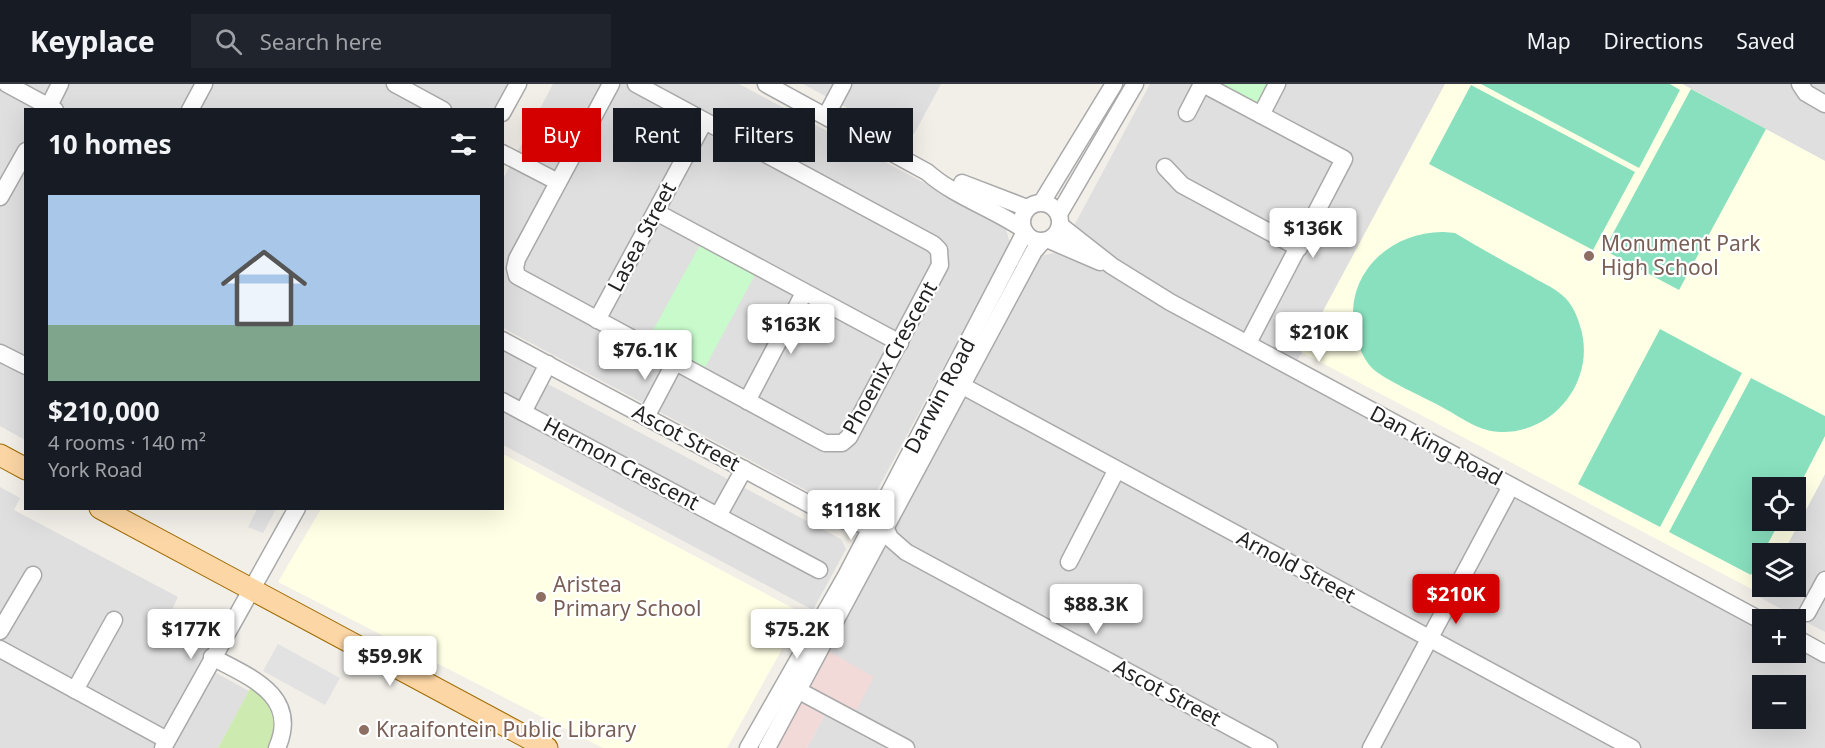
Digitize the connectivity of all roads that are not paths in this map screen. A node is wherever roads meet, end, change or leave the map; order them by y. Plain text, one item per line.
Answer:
1 (7, 84) edge
2 (60, 84) edge
3 (204, 84) edge
4 (395, 84) edge
5 (518, 84) edge
6 (611, 84) edge
7 (636, 84) edge
8 (766, 84) edge
9 (843, 84) edge
10 (1114, 84) edge
11 (1135, 84) edge
12 (1203, 84) edge
13 (1277, 84) edge
14 (1800, 84) edge
15 (1825, 104) edge
16 (50, 108) edge
17 (191, 108) edge
18 (439, 108) edge
19 (504, 109) edge
20 (1187, 113) dead end
21 (1261, 115) junction
22 (826, 116) junction
23 (704, 122) junction
24 (504, 154) edge
25 (24, 155) edge
26 (1165, 167) dead end
27 (927, 172) junction
28 (558, 182) junction
29 (0, 197) edge
30 (1035, 205) junction
31 (656, 212) junction
32 (1060, 220) junction
33 (1024, 230) junction
34 (1046, 241) junction
35 (1299, 248) junction
36 (1112, 266) junction
37 (804, 293) junction
38 (597, 320) junction
39 (504, 341) edge
40 (900, 343) junction
41 (1248, 343) junction
42 (0, 353) edge
43 (675, 362) junction
44 (548, 364) junction
45 (24, 365) edge
46 (961, 385) junction
47 (747, 401) junction
48 (504, 402) edge
49 (524, 412) junction
50 (646, 417) junction
51 (0, 455) edge
52 (24, 468) edge
53 (744, 469) junction
54 (1116, 471) junction
55 (1511, 486) junction
56 (104, 510) edge
57 (296, 510) edge
58 (718, 516) junction
59 (837, 519) junction
60 (878, 527) junction
61 (868, 547) junction
62 (906, 552) junction
63 (1069, 562) dead end
64 (819, 570) dead end
65 (33, 574) dead end
66 (1825, 580) edge
67 (251, 589) junction
68 (1808, 613) dead end
69 (1752, 616) edge
70 (114, 620) dead end
71 (0, 632) edge
72 (1430, 639) junction
73 (1806, 644) edge
74 (0, 649) edge
75 (1825, 654) edge
76 (213, 657) junction
77 (785, 683) junction
78 (75, 690) junction
79 (800, 691) junction
80 (165, 744) edge
81 (277, 748) edge
82 (547, 748) edge
83 (748, 748) edge
84 (767, 748) edge
85 (906, 748) edge
86 (1269, 748) edge
87 (1371, 748) edge
88 (1632, 748) edge

1 - 16 street
2 - 16 street
3 - 17 street
4 - 18 street
5 - 19 street
6 - 28 street, Phoenix Crescent
7 - 23 street, Phoenix Crescent
8 - 22 street
9 - 22 street
10 - 30 street
11 - 32 street
12 - 20 street
12 - 21 street
13 - 21 street
14 - 15 street
21 - 35 street
22 - 27 street
23 - 31 street, Lasea Street
23 - 40 street, Phoenix Crescent
24 - 28 street
25 - 29 street
26 - 35 street
27 - 30 street
27 - 33 street
28 - 38 street, Phoenix Crescent
30 - 32 street
30 - 33 street
31 - 37 street
31 - 38 street, Lasea Street
32 - 34 street
32 - 36 street, Dan King Road
33 - 34 street
33 - 60 street, Darwin Road
34 - 36 street, Dan King Road
34 - 46 street, Darwin Road
35 - 41 street
36 - 41 street, Dan King Road
37 - 40 street
37 - 47 street
38 - 43 street, Phoenix Crescent
39 - 44 street, Ascot Street
40 - 47 street, Phoenix Crescent
41 - 55 street, Dan King Road
42 - 45 street
43 - 47 street, Phoenix Crescent
43 - 50 street
44 - 49 street, Hermon Crescent
44 - 50 street, Ascot Street
46 - 54 street, Arnold Street
46 - 60 street, Darwin Road
48 - 49 street
49 - 58 street, Hermon Crescent
50 - 53 street, Ascot Street
51 - 52 main road
53 - 58 street, Hermon Crescent
53 - 59 street, Ascot Street
54 - 63 street
54 - 72 street, Arnold Street
55 - 69 street, Dan King Road
55 - 72 street
56 - 67 main road
57 - 67 street
58 - 64 street
59 - 60 street, Ascot Street
59 - 61 street, Ascot Street
60 - 61 street, Darwin Road
60 - 62 street, Ascot Street
61 - 62 street, Ascot Street
61 - 77 street, Darwin Road
61 - 79 street, Darwin Road
62 - 86 street, Ascot Street
65 - 71 street
66 - 68 street
67 - 76 street
67 - 82 main road
70 - 78 street
72 - 87 street
72 - 88 street, Arnold Street
73 - 75 street
74 - 78 street
76 - 80 street
76 - 81 street
77 - 79 street
77 - 83 street, Darwin Road
78 - 80 street
79 - 84 street, Darwin Road
79 - 85 street

